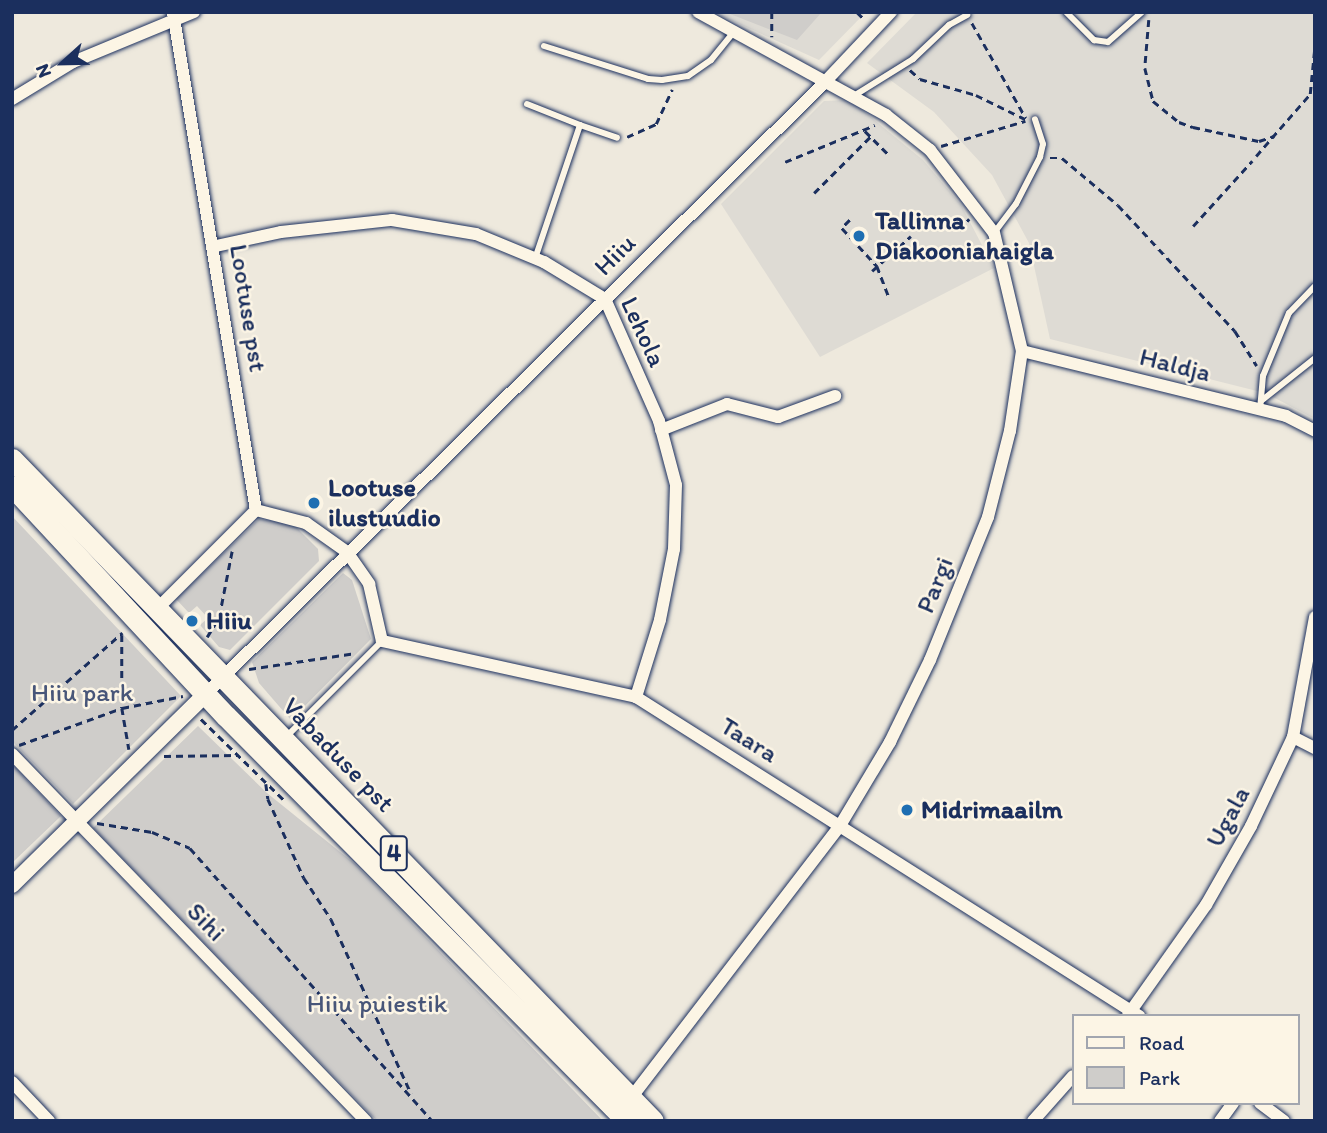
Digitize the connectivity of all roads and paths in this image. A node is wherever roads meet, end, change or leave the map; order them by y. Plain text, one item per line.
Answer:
1 (194, 12) edge
2 (698, 12) edge
3 (772, 12) edge
4 (891, 12) edge
5 (1066, 12) edge
6 (1142, 12) edge
7 (1149, 12) edge
8 (967, 15) joint
9 (175, 16) edge
10 (736, 30) junction
11 (1315, 44) edge
12 (544, 46) dead end
13 (772, 51) junction
14 (906, 63) junction
15 (677, 78) junction
16 (824, 83) junction
17 (851, 97) junction
18 (12, 99) edge
19 (527, 104) dead end
20 (1031, 120) junction
21 (882, 123) dead end
22 (580, 125) junction
23 (864, 130) junction
24 (871, 136) junction
25 (1274, 136) junction
26 (617, 138) joint
27 (930, 150) junction
28 (890, 156) dead end
29 (1256, 156) dead end
30 (1040, 157) junction
31 (1252, 161) dead end
32 (785, 162) dead end
33 (814, 193) dead end
34 (966, 211) dead end
35 (850, 220) dead end
36 (1193, 226) dead end
37 (960, 230) dead end
38 (994, 233) junction
39 (911, 236) dead end
40 (216, 246) junction
41 (535, 259) junction
42 (877, 266) junction
43 (872, 271) dead end
44 (1315, 286) edge
45 (889, 298) dead end
46 (605, 299) junction
47 (1022, 351) junction
48 (1315, 358) edge
49 (1263, 376) junction
50 (835, 396) dead end
51 (1261, 405) junction
52 (661, 430) junction
53 (1315, 431) edge
54 (12, 459) edge
55 (12, 486) edge
56 (256, 510) junction
57 (235, 531) junction
58 (347, 552) junction
59 (157, 609) junction
60 (1315, 617) edge
61 (128, 628) dead end
62 (122, 633) junction
63 (207, 637) dead end
64 (379, 646) junction
65 (232, 673) junction
66 (205, 695) junction
67 (183, 696) dead end
68 (636, 697) junction
69 (122, 708) junction
70 (12, 730) edge
71 (1293, 737) junction
72 (284, 739) junction
73 (12, 748) edge
74 (1315, 748) edge
75 (131, 751) dead end
76 (12, 754) edge
77 (237, 755) dead end
78 (160, 756) dead end
79 (266, 783) dead end
80 (85, 822) junction
81 (841, 824) junction
82 (12, 885) edge
83 (1133, 1014) edge
84 (1072, 1077) edge
85 (12, 1082) edge
86 (413, 1097) junction
87 (1232, 1105) edge
88 (1263, 1105) edge
89 (626, 1114) edge
90 (49, 1121) edge
91 (366, 1121) edge
92 (432, 1121) edge
93 (653, 1121) edge
94 (1033, 1121) edge
95 (1220, 1121) edge
96 (1284, 1121) edge

1 - 9 street
2 - 10 street, Pargi
3 - 13 path
4 - 16 street, Hiiu
5 - 6 lane
7 - 25 path
8 - 14 lane
8 - 20 path
9 - 18 street
9 - 40 street, Lootuse pst
10 - 13 street, Pargi
10 - 15 lane
11 - 25 path
12 - 15 lane
13 - 16 street, Pargi
14 - 17 lane
14 - 20 path
15 - 26 path
16 - 17 street, Pargi
16 - 46 street, Hiiu
17 - 27 street, Pargi
19 - 22 lane
20 - 27 path
20 - 30 lane
21 - 23 path
22 - 26 lane
22 - 41 lane
23 - 24 path
23 - 32 path
24 - 28 path
24 - 33 path
25 - 29 path
27 - 38 street, Pargi
30 - 38 lane
30 - 49 path
31 - 36 path
34 - 37 path
35 - 42 path
38 - 47 street, Pargi
39 - 42 path
40 - 41 street, Lehola
40 - 56 street, Lootuse pst
41 - 46 street, Lehola
42 - 43 path
42 - 45 path
44 - 49 lane
46 - 52 street, Lehola
46 - 58 street, Hiiu
47 - 51 street, Haldja
47 - 81 street, Pargi
48 - 51 lane
49 - 51 lane
50 - 52 street
51 - 53 street, Haldja
52 - 68 street, Lehola
54 - 59 highway, Vabaduse pst / 4
55 - 66 highway, Vabaduse pst / 4
56 - 57 street
56 - 58 street
57 - 59 street
57 - 63 path
58 - 64 street
58 - 65 street, Hiiu
59 - 65 highway, Vabaduse pst / 4
60 - 71 street, Ugala
61 - 62 path
62 - 69 path
62 - 70 path
64 - 65 path
64 - 68 street, Taara
64 - 72 lane
65 - 66 street, Hiiu
65 - 72 highway, Vabaduse pst / 4
66 - 80 street, Hiiu
66 - 89 highway, Vabaduse pst / 4
67 - 69 path
68 - 81 street, Taara
69 - 73 path
69 - 75 path
71 - 74 street
71 - 83 street, Ugala
72 - 89 highway, Vabaduse pst / 4
76 - 80 street, Sihi
77 - 78 path
79 - 86 path
80 - 82 street, Hiiu
80 - 86 path
80 - 91 street, Sihi
81 - 83 street, Taara
81 - 89 street, Pargi
84 - 94 street
85 - 90 street
86 - 92 path
87 - 95 street
88 - 96 street
89 - 93 highway, Vabaduse pst / 4

